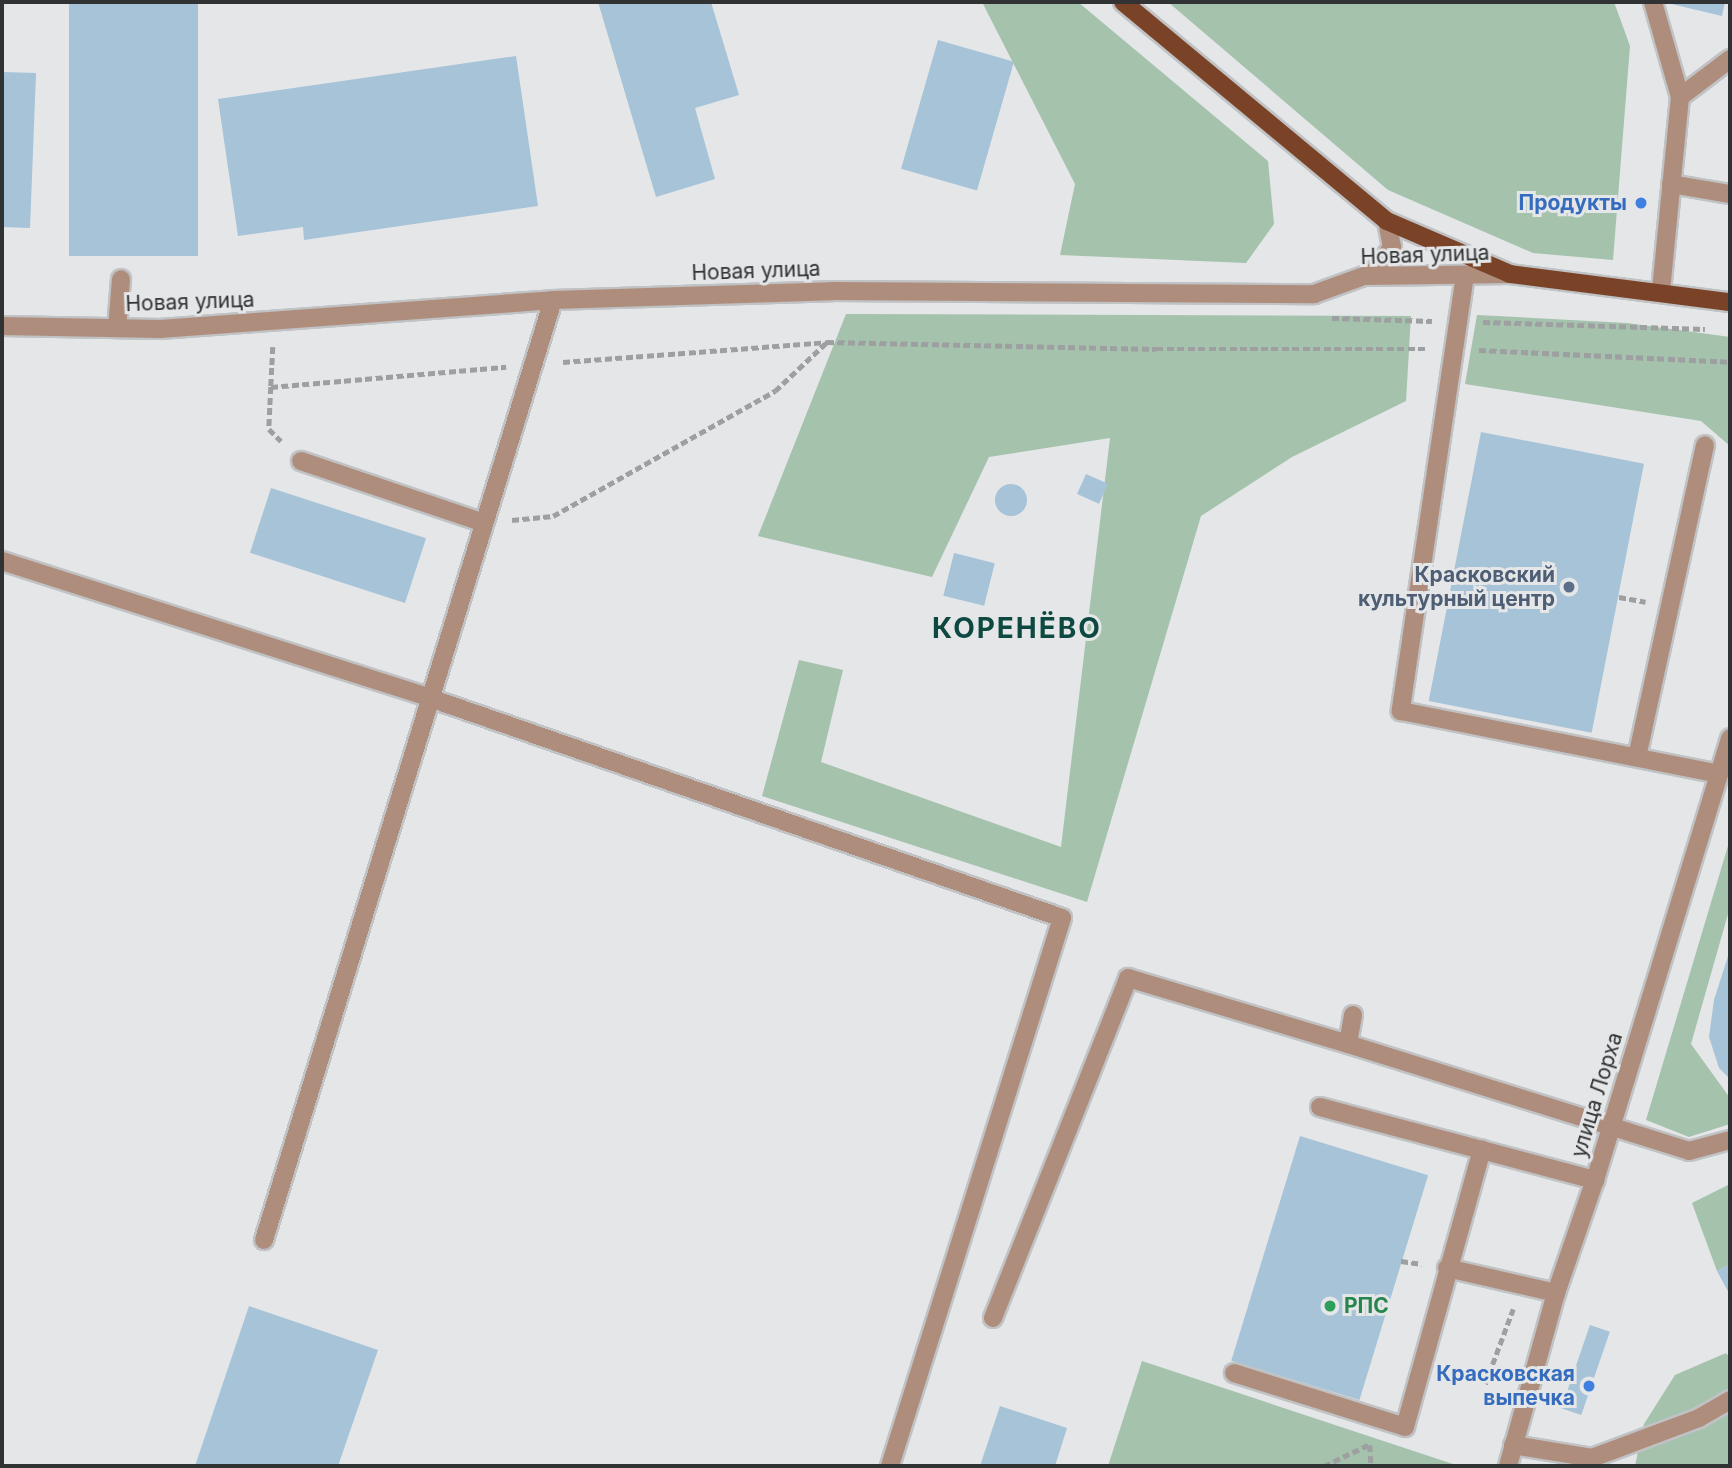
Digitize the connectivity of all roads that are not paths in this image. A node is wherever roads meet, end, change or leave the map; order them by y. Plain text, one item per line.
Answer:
1 (1123, 2) edge
2 (1653, 2) edge
3 (1730, 59) edge
4 (1680, 97) junction
5 (1671, 184) junction
6 (1730, 194) edge
7 (1387, 221) junction
8 (1510, 274) junction
9 (1465, 275) junction
10 (1364, 276) junction
11 (121, 279) dead end
12 (1661, 292) junction
13 (553, 300) junction
14 (1730, 302) edge
15 (2, 326) edge
16 (117, 328) junction
17 (1705, 445) dead end
18 (301, 461) road end
19 (484, 523) junction
20 (2, 561) edge
21 (430, 698) junction
22 (1730, 738) edge
23 (1637, 757) junction
24 (1719, 774) junction
25 (1353, 1015) dead end
26 (1349, 1044) junction
27 (1320, 1107) dead end
28 (1612, 1124) junction
29 (1730, 1140) edge
30 (1482, 1150) junction
31 (1595, 1180) junction
32 (264, 1240) dead end
33 (1447, 1268) junction
34 (1556, 1293) junction
35 (992, 1318) dead end
36 (1234, 1373) dead end
37 (1730, 1399) edge
38 (1513, 1445) junction
39 (890, 1466) edge
40 (1508, 1466) edge

1 - 7 main road, Новая улица
2 - 4 street
3 - 4 street
4 - 5 street
5 - 6 street
5 - 12 street
7 - 8 main road, Новая улица
7 - 10 street
8 - 9 street, Новая улица
8 - 12 main road, Новая улица
9 - 10 street, Новая улица
9 - 23 street
10 - 13 street, Новая улица
11 - 16 street
12 - 14 main road, Новая улица
13 - 16 street, Новая улица
13 - 19 street
15 - 16 street, Новая улица
17 - 23 street
18 - 19 street
19 - 21 street
20 - 21 street
21 - 32 street
21 - 39 street
22 - 24 street, улица Лорха
23 - 24 street
24 - 28 street, улица Лорха
25 - 26 street
26 - 28 street
26 - 35 street
27 - 30 street
28 - 29 street
28 - 31 street, улица Лорха
30 - 31 street
30 - 33 street
31 - 34 street, улица Лорха
33 - 34 street
33 - 36 street
34 - 38 street, улица Лорха
37 - 38 street
38 - 40 street, улица Лорха

